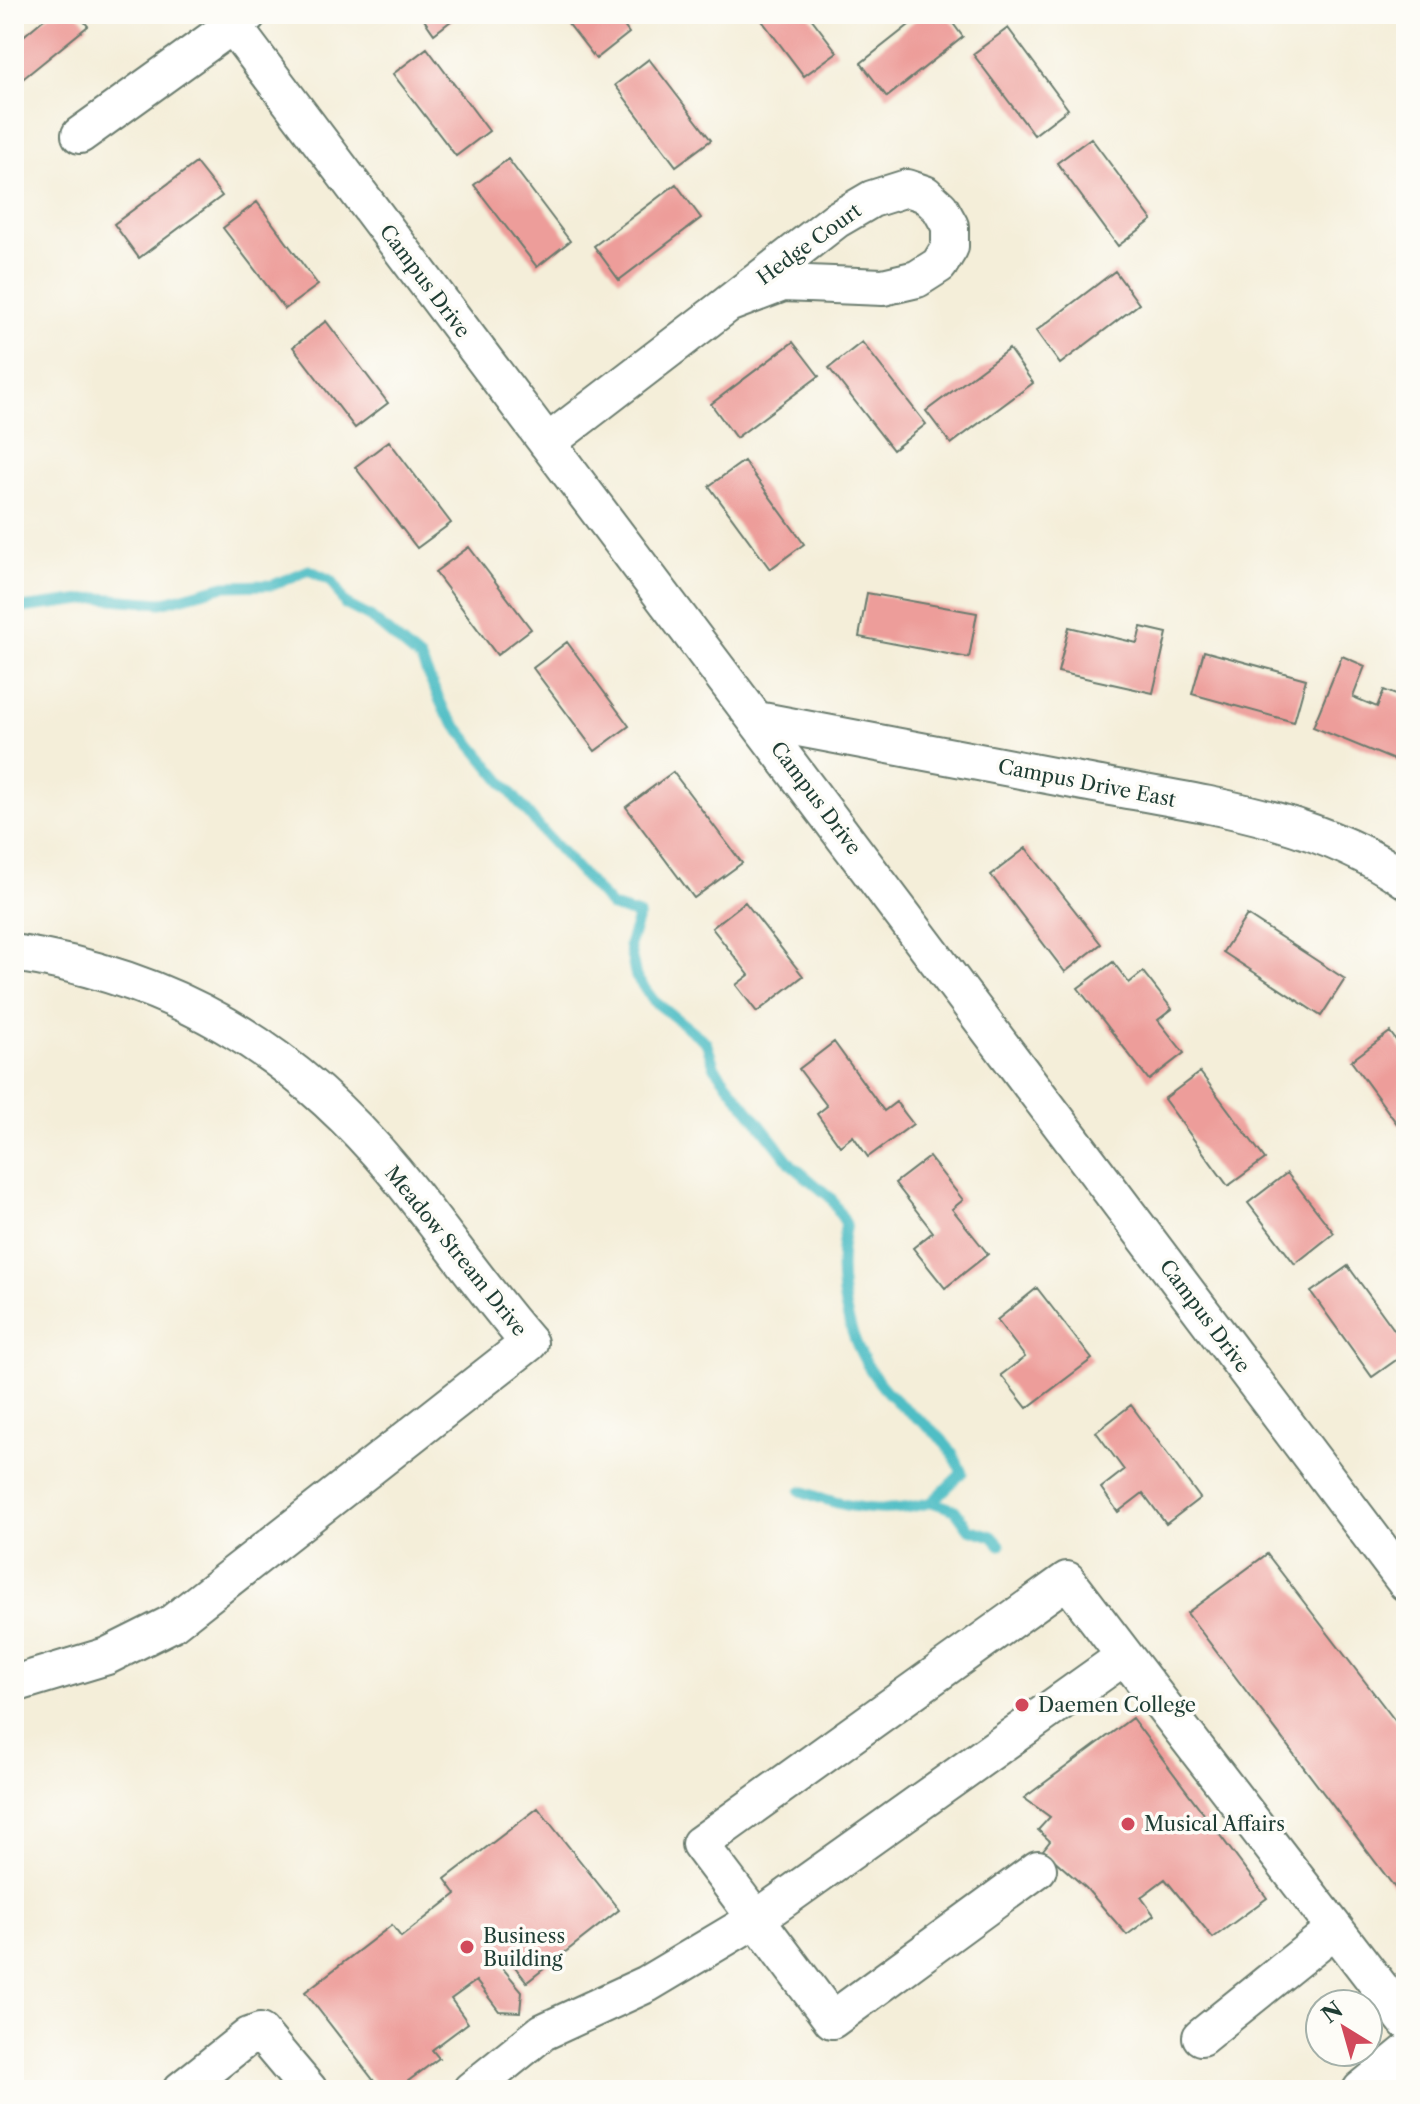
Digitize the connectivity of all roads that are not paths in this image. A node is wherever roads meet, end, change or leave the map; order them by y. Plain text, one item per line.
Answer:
1 (235, 18) edge
2 (80, 135) dead end
3 (728, 304) junction
4 (547, 443) junction
5 (757, 720) junction
6 (1406, 880) edge
7 (14, 953) edge
8 (1406, 1583) edge
9 (1125, 1656) junction
10 (14, 1684) edge
11 (1038, 1869) dead end
12 (756, 1919) junction
13 (1335, 1929) junction
14 (1400, 2003) edge
15 (1201, 2037) dead end
16 (1406, 2053) edge
17 (181, 2090) edge
18 (309, 2090) edge
19 (471, 2090) edge
20 (1361, 2090) edge

1 - 2 street
1 - 4 street, Campus Drive
3 - 3 street, Hedge Court
3 - 4 street, Hedge Court
4 - 5 street, Campus Drive
5 - 6 street, Campus Drive East
5 - 8 street, Campus Drive
7 - 10 street, Meadow Stream Drive
9 - 12 street
9 - 12 street
9 - 13 street
11 - 12 street
12 - 19 street
13 - 14 street
13 - 15 street
16 - 20 street
17 - 18 street

